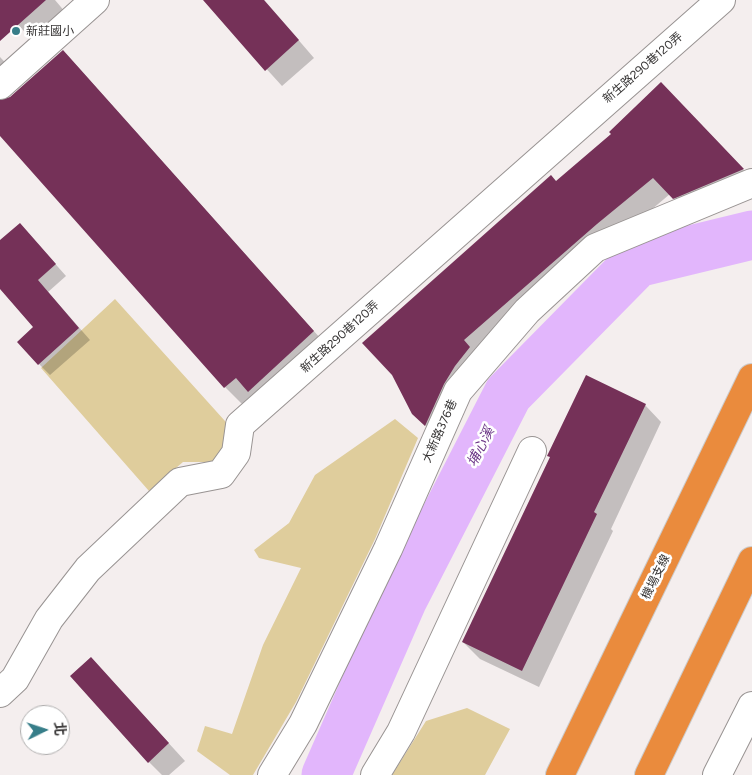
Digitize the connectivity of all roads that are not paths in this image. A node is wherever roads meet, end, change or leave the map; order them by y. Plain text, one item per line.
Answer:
1 (95, 0) edge
2 (721, 0) edge
3 (0, 85) edge
4 (752, 183) edge
5 (752, 378) edge
6 (532, 451) dead end
7 (752, 561) edge
8 (0, 694) edge
9 (752, 706) edge
10 (272, 775) edge
11 (376, 775) edge
12 (560, 775) edge
13 (649, 775) edge
14 (717, 775) edge

1 - 3 lane
2 - 8 lane, 新生路290巷120弄
4 - 10 lane, 大新路376巷
5 - 12 highway, 機場支線
6 - 11 lane
7 - 13 highway
9 - 14 lane

